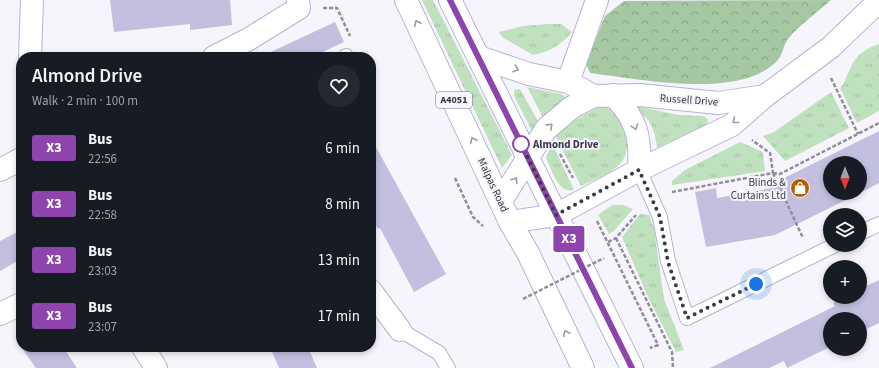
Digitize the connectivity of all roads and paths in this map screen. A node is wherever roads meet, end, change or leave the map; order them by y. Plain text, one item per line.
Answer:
1 (32, 0) edge
2 (406, 0) edge
3 (450, 0) edge
4 (597, 0) edge
5 (298, 4) edge
6 (878, 4) edge
7 (30, 52) edge
8 (224, 52) edge
9 (347, 52) edge
10 (820, 55) junction
11 (479, 57) junction
12 (568, 82) junction
13 (604, 96) junction
14 (765, 96) junction
15 (879, 123) edge
16 (732, 125) junction
17 (546, 129) junction
18 (858, 134) junction
19 (529, 158) junction
20 (16, 162) edge
21 (0, 170) edge
22 (639, 170) junction
23 (772, 173) junction
24 (454, 178) dead end
25 (651, 196) junction
26 (585, 199) junction
27 (501, 201) junction
28 (556, 215) junction
29 (510, 222) junction
30 (879, 224) edge
31 (488, 230) dead end
32 (867, 230) edge
33 (616, 238) junction
34 (608, 242) junction
35 (823, 251) edge
36 (811, 257) junction
37 (607, 265) dead end
38 (376, 298) edge
39 (522, 299) dead end
40 (16, 306) edge
41 (0, 314) edge
42 (400, 330) joint
43 (645, 342) dead end
44 (146, 352) edge
45 (156, 368) edge
46 (448, 368) edge
47 (583, 368) edge
48 (632, 368) edge
49 (673, 368) edge

1 - 7 street
27 -> 2 street, Malpas Road / A4051
3 - 11 street
4 - 12 street
5 - 8 street
5 - 9 path
6 - 10 street, Russell Drive
10 - 14 street, Russell Drive
10 - 18 path
11 -> 12 street, Russell Drive
11 - 19 street
12 - 13 street, Russell Drive
13 - 14 street, Russell Drive
17 -> 13 street, Russell Drive
13 -> 22 street, Russell Drive
14 -> 16 street, Russell Drive
15 - 18 path
16 - 22 street, Russell Drive
16 - 23 path
17 - 19 street, Russell Drive
17 - 26 path
18 - 23 path
27 -> 19 street, Russell Drive
19 - 28 street
20 - 21 street
22 - 25 lane
22 - 26 street, Russell Drive
23 - 25 path
23 - 36 path
24 - 31 path
25 - 33 path
25 - 36 lane
26 - 28 street, Russell Drive
26 - 34 path
27 - 29 street, Malpas Road / A4051
28 - 29 street, Russell Drive
28 - 48 street
47 -> 29 street, Malpas Road / A4051
30 - 32 lane
33 - 34 path
33 - 49 path
34 - 43 path
35 - 36 lane
37 - 39 path, bridge
38 - 42 street
40 - 41 street
42 - 46 lane
44 - 45 street

